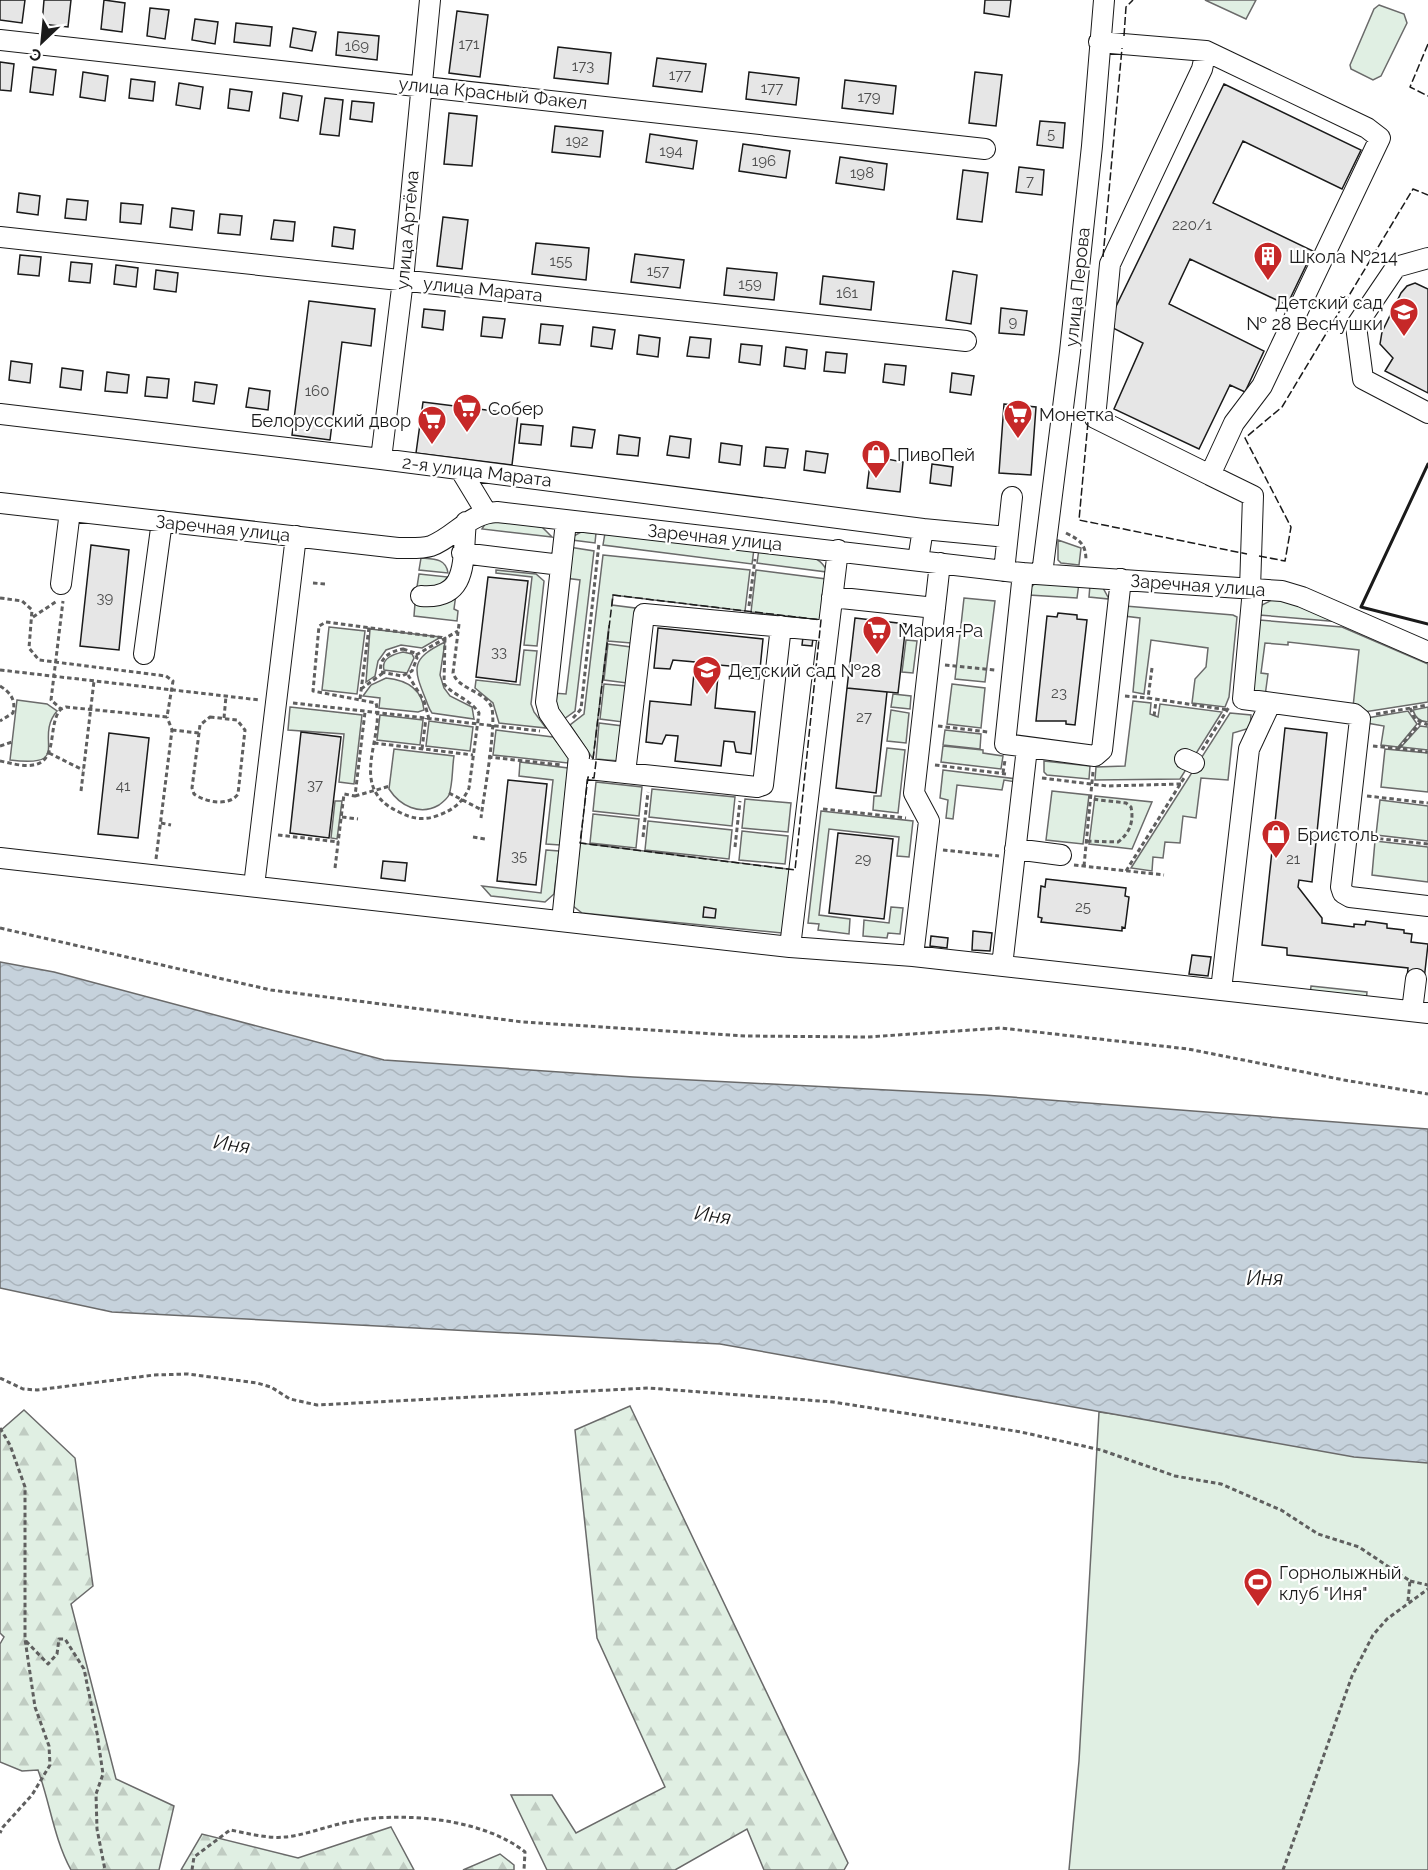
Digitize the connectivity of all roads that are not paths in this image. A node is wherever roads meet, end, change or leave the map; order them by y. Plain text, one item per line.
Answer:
1 (430, 0) edge
2 (1104, 0) edge
3 (0, 40) edge
4 (1099, 42) junction
5 (1206, 51) junction
6 (420, 85) junction
7 (985, 149) dead end
8 (0, 237) edge
9 (1428, 258) edge
10 (403, 280) junction
11 (966, 341) dead end
12 (1428, 413) edge
13 (0, 414) edge
14 (381, 459) junction
15 (460, 469) junction
16 (1210, 475) junction
17 (1012, 497) dead end
18 (0, 503) edge
19 (70, 511) junction
20 (486, 512) junction
21 (162, 521) junction
22 (466, 522) junction
23 (566, 522) junction
24 (923, 529) junction
25 (296, 536) junction
26 (1007, 537) junction
27 (838, 550) junction
28 (462, 553) junction
29 (918, 560) junction
30 (940, 563) junction
31 (561, 565) junction
32 (1023, 572) junction
33 (1121, 579) junction
34 (61, 584) dead end
35 (1252, 589) junction
36 (421, 596) dead end
37 (832, 597) junction
38 (935, 608) junction
39 (781, 626) junction
40 (828, 631) junction
41 (1428, 652) edge
42 (144, 654) dead end
43 (1270, 704) junction
44 (1027, 748) junction
45 (579, 768) junction
46 (625, 772) junction
47 (1015, 849) junction
48 (1061, 855) dead end
49 (0, 858) edge
50 (254, 886) junction
51 (1428, 906) edge
52 (562, 921) junction
53 (790, 947) junction
54 (914, 956) junction
55 (1002, 966) junction
56 (1416, 979) dead end
57 (1221, 990) junction
58 (1420, 1012) edge

1 - 6 street, улица Артёма
2 - 4 street, улица Перова
3 - 6 street, улица Красный Факел
4 - 5 street
4 - 32 street, улица Перова
5 - 16 street
5 - 16 street
6 - 7 street, улица Красный Факел
6 - 10 street, улица Артёма
8 - 10 street, улица Марата
9 - 12 street
10 - 11 street, улица Марата
10 - 14 street, улица Артёма
13 - 14 street, 2-я улица Марата
14 - 15 street, 2-я улица Марата
15 - 20 street
15 - 24 street, 2-я улица Марата
16 - 35 street
17 - 26 street
18 - 19 street, Заречная улица
19 - 21 street, Заречная улица
19 - 34 street
20 - 22 street, Заречная улица
20 - 23 street, Заречная улица
21 - 25 street, Заречная улица
21 - 42 street
22 - 25 street, Заречная улица
22 - 28 street
23 - 27 street, Заречная улица
23 - 31 street
24 - 26 street, 2-я улица Марата
24 - 29 street
25 - 50 street
26 - 32 street
27 - 29 street, Заречная улица
27 - 37 street
28 - 31 street
28 - 36 street
29 - 30 street, Заречная улица
30 - 32 street, Заречная улица
30 - 38 street
31 - 45 street
32 - 33 street, Заречная улица
32 - 44 street
33 - 35 street, Заречная улица
33 - 44 street
35 - 41 street, Заречная улица
35 - 43 street
37 - 38 street
37 - 40 street
38 - 54 street
39 - 40 street
39 - 46 street
39 - 46 street
40 - 53 street
43 - 51 street
43 - 57 street
44 - 47 street
45 - 46 street
45 - 52 street
47 - 48 street
47 - 55 street
49 - 50 street
50 - 52 street
52 - 53 street
53 - 54 street
54 - 55 street
55 - 57 street
56 - 58 street
57 - 58 street

